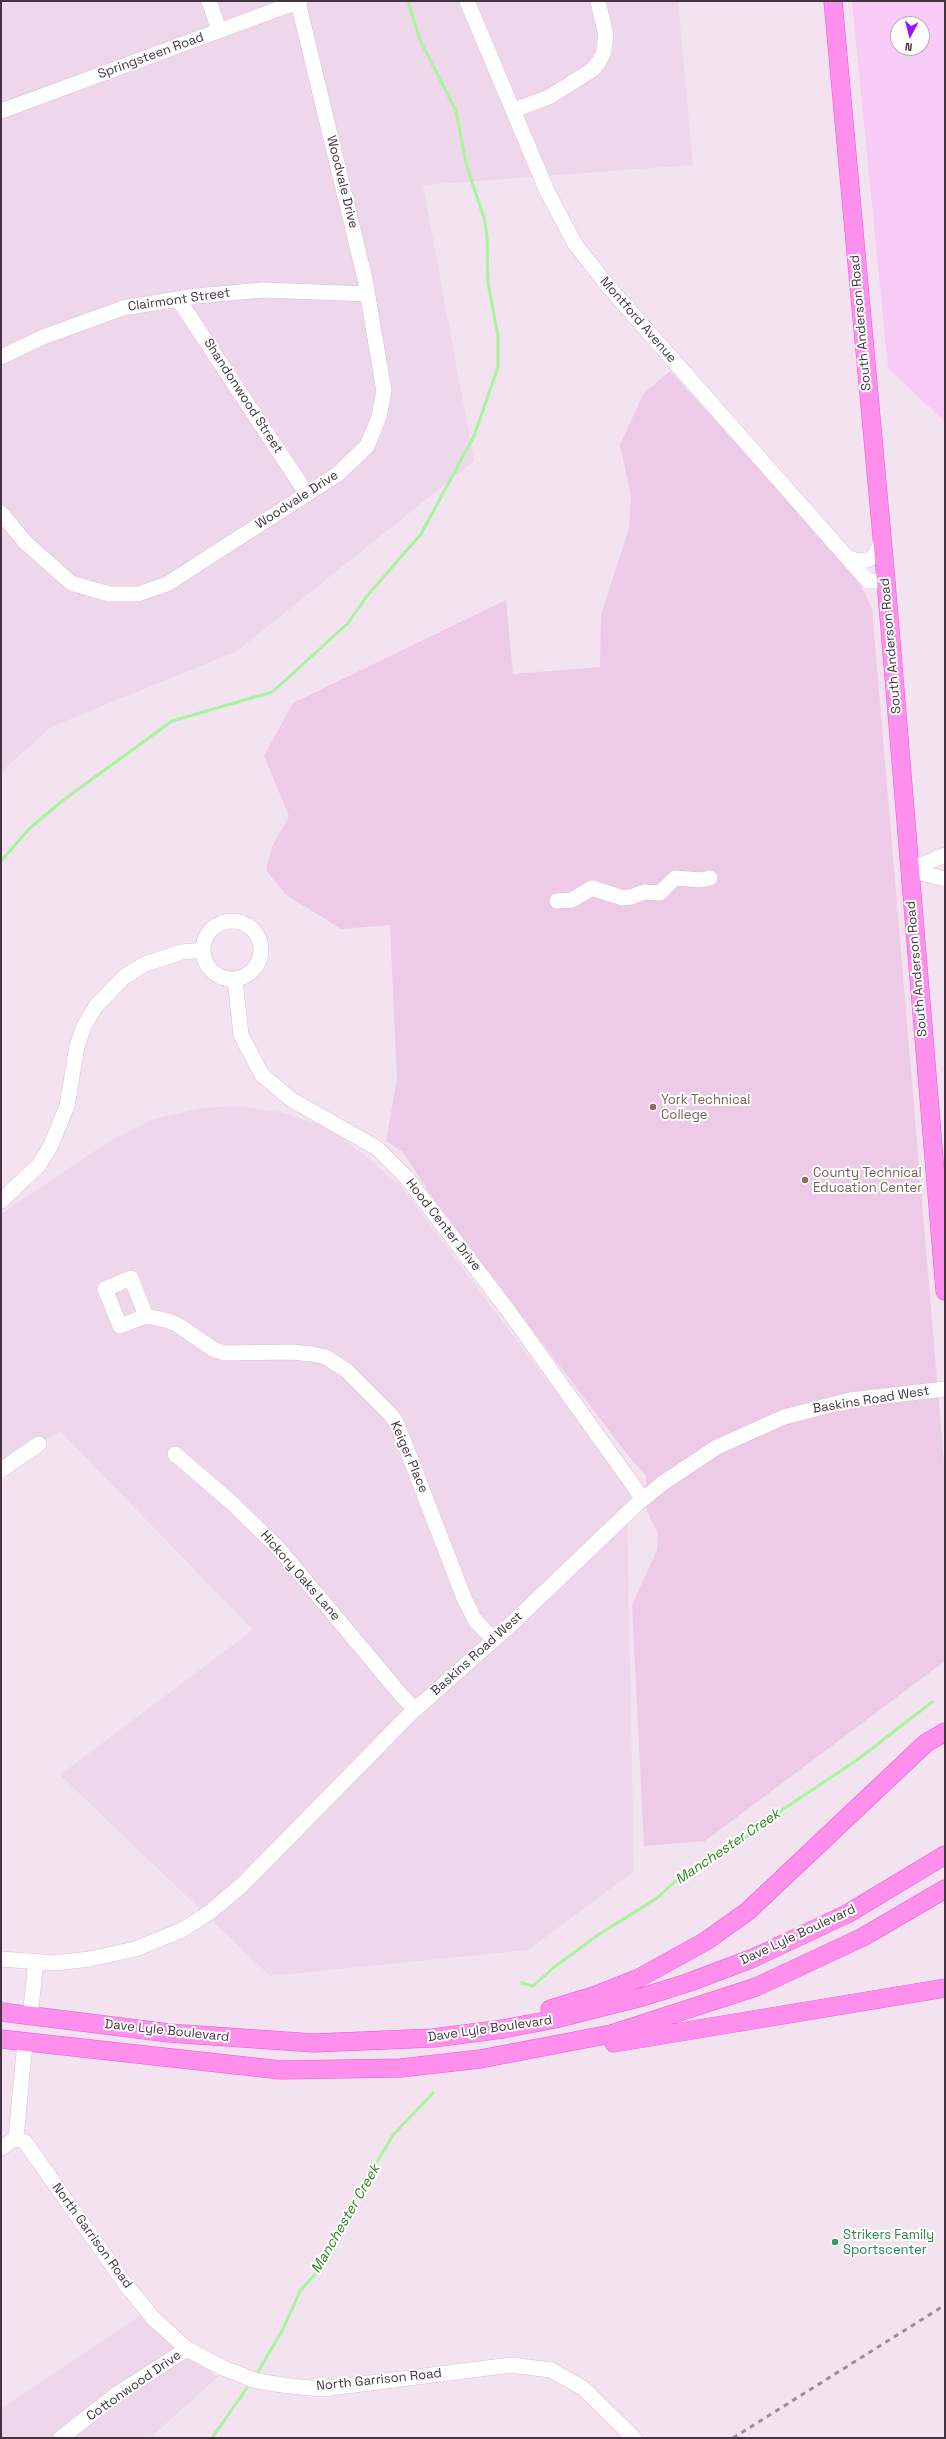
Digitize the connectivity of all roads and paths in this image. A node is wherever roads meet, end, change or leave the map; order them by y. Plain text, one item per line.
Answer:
1 (209, 1) edge
2 (299, 1) edge
3 (467, 1) edge
4 (598, 1) edge
5 (833, 1) edge
6 (219, 30) junction
7 (514, 110) junction
8 (1, 111) edge
9 (367, 294) junction
10 (178, 299) junction
11 (1, 358) edge
12 (307, 494) junction
13 (1, 513) edge
14 (881, 543) junction
15 (845, 556) junction
16 (886, 581) junction
17 (945, 854) edge
18 (909, 870) junction
19 (710, 878) dead end
20 (945, 879) edge
21 (557, 901) dead end
22 (202, 950) junction
23 (235, 980) junction
24 (1, 1201) edge
25 (945, 1291) edge
26 (146, 1316) dead end
27 (945, 1389) edge
28 (39, 1444) dead end
29 (175, 1454) dead end
30 (1, 1470) edge
31 (643, 1499) junction
32 (494, 1640) junction
33 (415, 1709) junction
34 (945, 1721) edge
35 (945, 1732) edge
36 (926, 1743) junction
37 (945, 1855) edge
38 (945, 1889) edge
39 (1, 1959) edge
40 (36, 1962) junction
41 (945, 1988) edge
42 (1, 2012) edge
43 (30, 2016) junction
44 (1, 2039) edge
45 (25, 2042) junction
46 (358, 2042) junction
47 (480, 2059) junction
48 (16, 2138) junction
49 (1, 2148) edge
50 (187, 2348) junction
51 (61, 2438) edge
52 (634, 2438) edge

1 - 6 street
2 - 6 street, Springsteen Road
2 - 9 street, Woodvale Drive
3 - 7 street, Montford Avenue
4 - 7 street
5 - 14 main road, South Anderson Road
6 - 8 street, Springsteen Road
7 - 15 street, Montford Avenue
9 - 10 street, Clairmont Street
9 - 12 street, Woodvale Drive
10 - 11 street, Clairmont Street
10 - 12 street, Shandonwood Street
12 - 13 street, Woodvale Drive
14 - 15 street
14 - 16 main road, South Anderson Road
15 - 16 street, Montford Avenue
16 - 18 main road, South Anderson Road
17 - 18 street
18 - 20 street
18 - 25 main road, South Anderson Road
19 - 21 street
22 - 23 street
22 - 23 street
22 - 24 street
23 - 31 street, Hood Center Drive
26 - 32 street, Keiger Place
27 - 31 street, Baskins Road West
28 - 30 street
29 - 33 street, Hickory Oaks Lane
31 - 32 street, Baskins Road West
32 - 33 street, Baskins Road West
33 - 40 street, Baskins Road West
34 - 36 main road
35 - 36 main road
36 - 46 main road
37 - 46 main road, Dave Lyle Boulevard
38 - 47 main road, Dave Lyle Boulevard
39 - 40 street, Baskins Road West
40 - 43 street
41 - 47 main road
42 - 43 main road, Dave Lyle Boulevard
43 - 46 main road, Dave Lyle Boulevard
44 - 45 main road, Dave Lyle Boulevard
45 - 47 main road, Dave Lyle Boulevard
45 - 48 street
48 - 49 street
48 - 50 street, North Garrison Road
50 - 51 street, Cottonwood Drive
50 - 52 street, North Garrison Road

